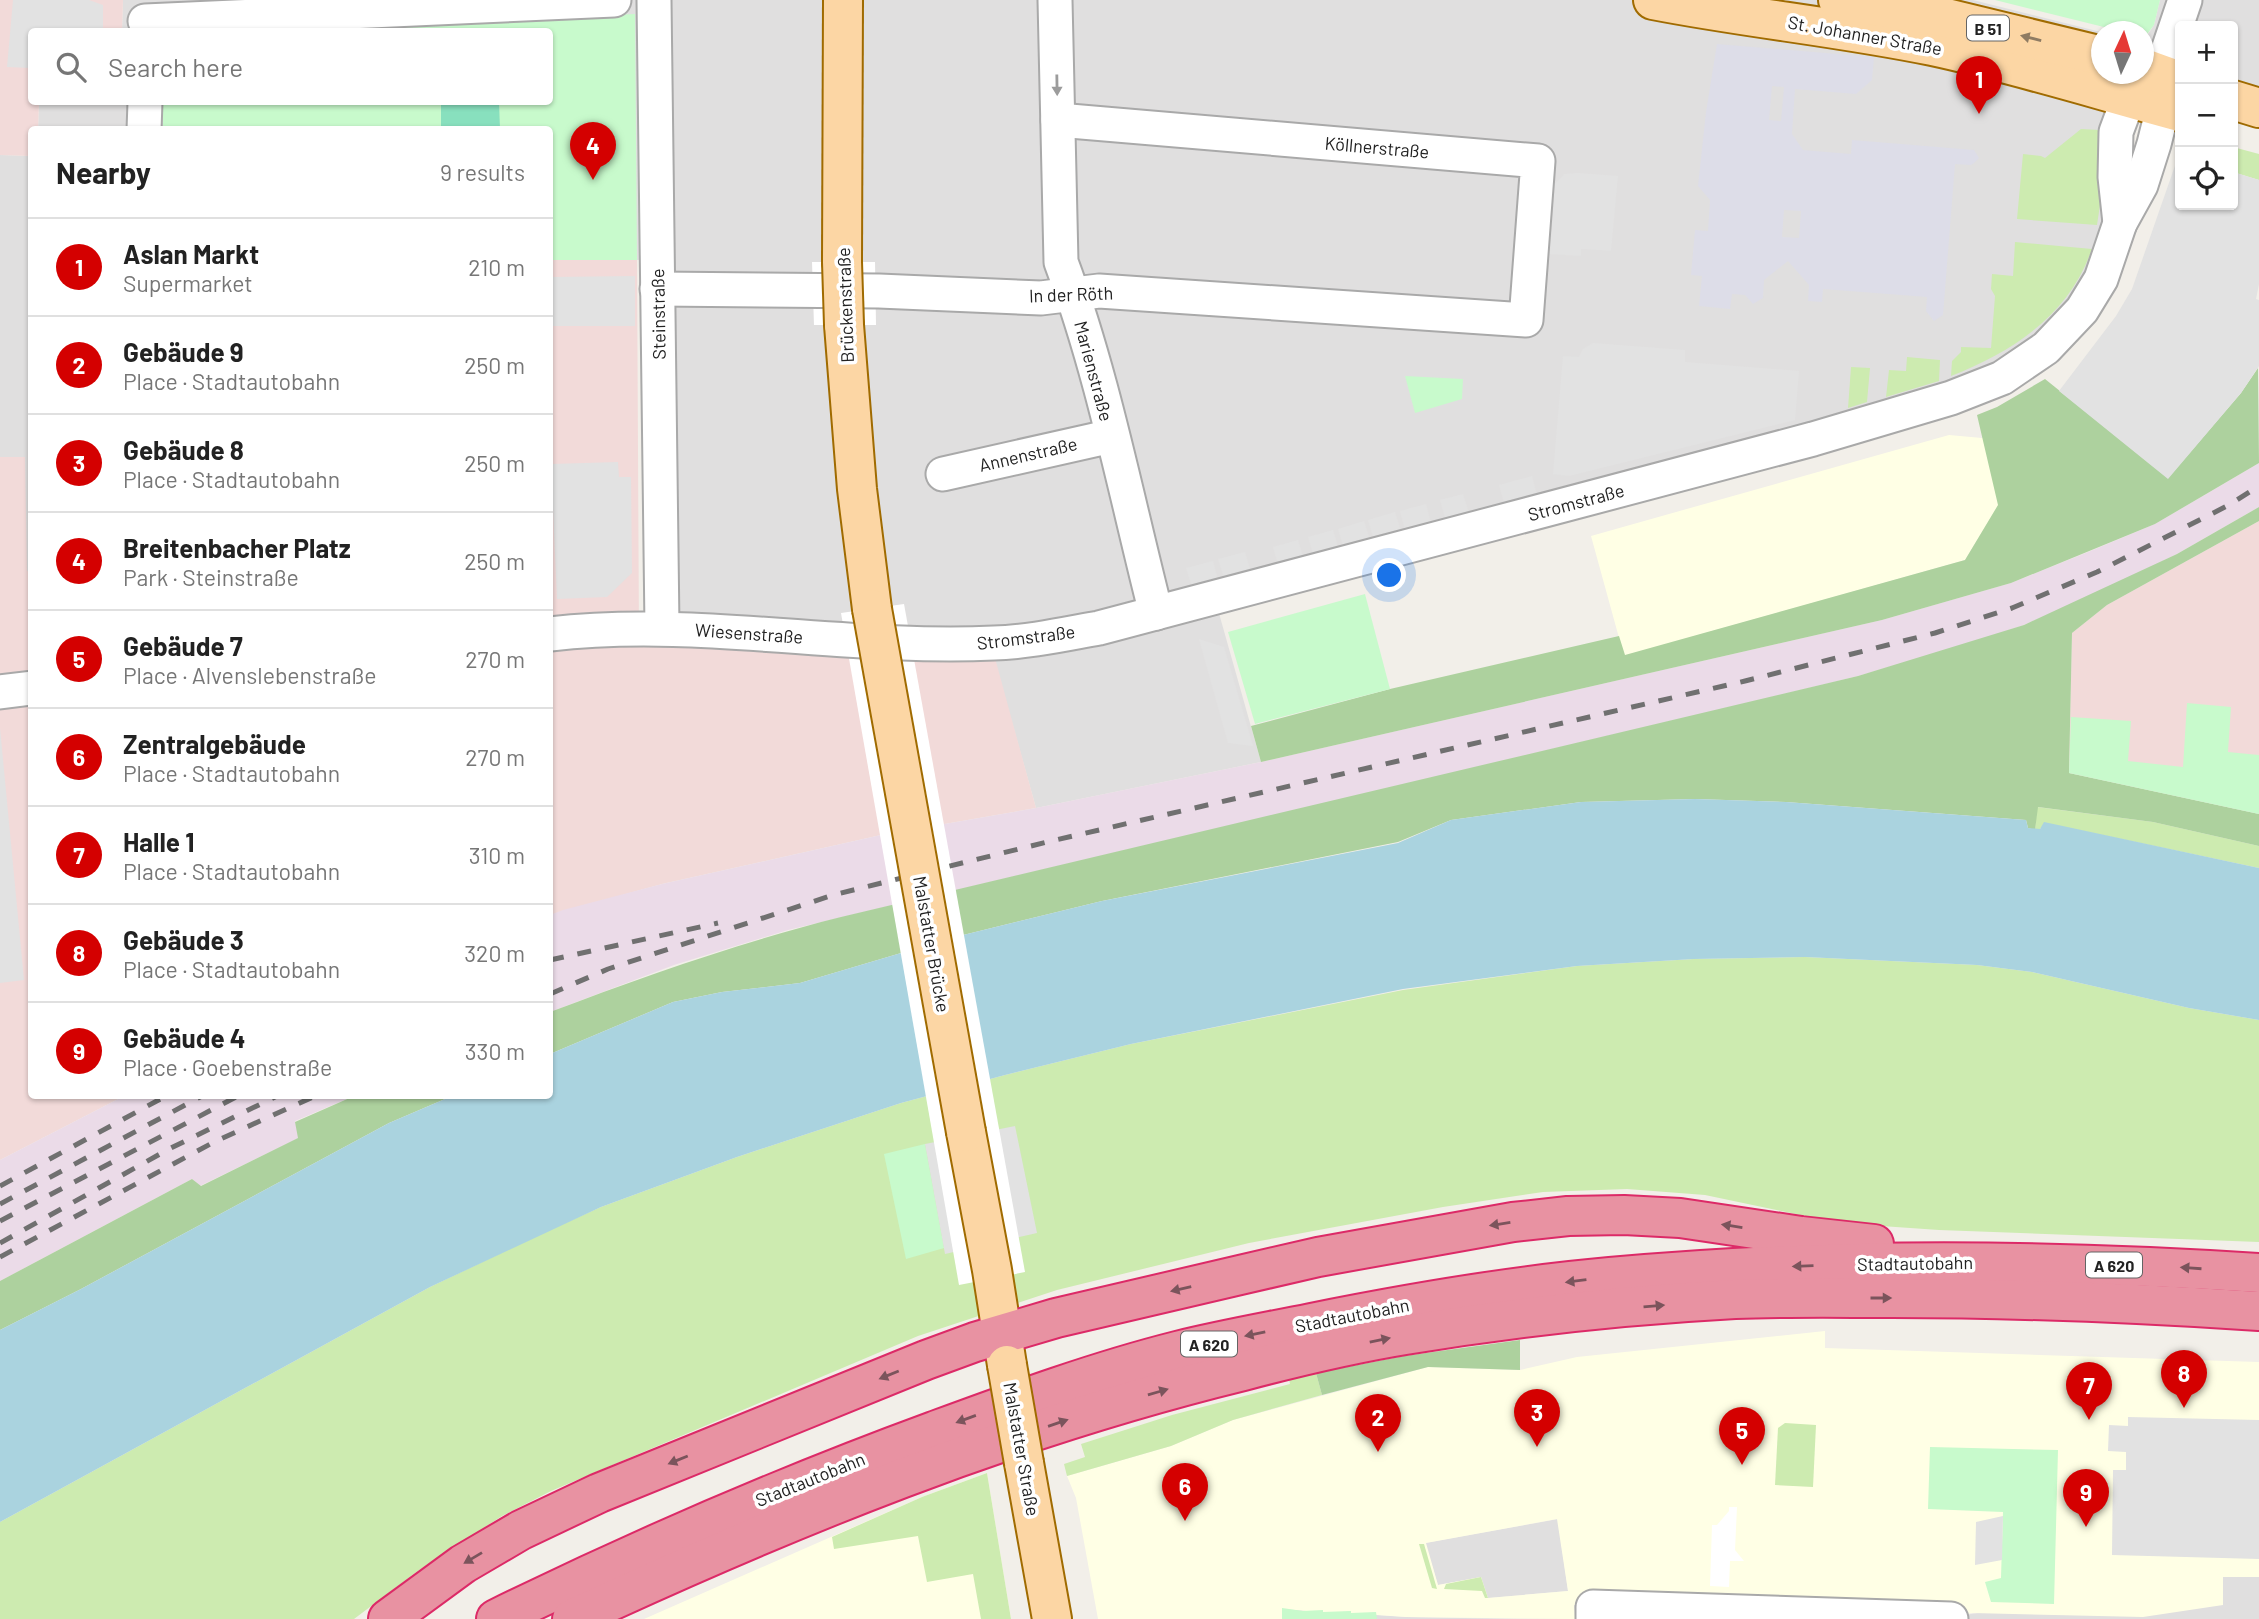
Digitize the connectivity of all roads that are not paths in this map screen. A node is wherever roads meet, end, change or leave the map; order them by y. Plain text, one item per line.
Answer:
1 (614, 0) edge
2 (654, 0) edge
3 (843, 0) edge
4 (1055, 0) edge
5 (1653, 0) edge
6 (1838, 0) edge
7 (2185, 0) edge
8 (1698, 4) edge
9 (147, 17) edge
10 (2091, 53) edge
11 (2159, 90) edge
12 (2238, 102) edge
13 (145, 105) edge
14 (2259, 108) edge
15 (1058, 120) junction
16 (144, 126) edge
17 (2238, 128) edge
18 (2259, 134) edge
19 (657, 289) junction
20 (1073, 294) junction
21 (1526, 320) joint
22 (1112, 436) junction
23 (943, 474) dead end
24 (872, 608) joint
25 (1156, 613) junction
26 (662, 627) junction
27 (553, 634) edge
28 (948, 644) joint
29 (28, 688) edge
30 (0, 692) edge
31 (1969, 1262) junction
32 (2259, 1273) edge
33 (993, 1279) joint
34 (2259, 1311) edge
35 (1004, 1350) junction
36 (855, 1494) junction
37 (1945, 1618) edge
38 (388, 1619) edge
39 (496, 1619) edge
40 (572, 1619) edge
41 (621, 1619) edge
42 (1052, 1619) edge
43 (1593, 1619) edge

1 - 9 street
2 - 19 street, Steinstraße
3 - 24 main road, Brückenstraße, bridge
4 -> 15 street, Marienstraße
5 - 8 main road, B 51
10 -> 6 main road, St. Johanner Straße / B 51
7 - 11 street, Stromstraße
8 - 11 main road, St. Johanner Straße / B 51
11 - 25 street, Stromstraße
12 - 14 main road
13 - 16 street
15 - 20 street, Marienstraße
15 - 21 street, Köllnerstraße
17 - 18 main road
19 - 20 street, In der Röth
19 - 26 street, Steinstraße
20 - 21 street, In der Röth
20 - 22 street, Marienstraße
22 - 23 street, Annenstraße
22 - 25 street, Marienstraße
24 - 33 main road, Malstatter Brücke, bridge
25 - 28 street, Stromstraße
26 - 27 street, Wiesenstraße
26 - 28 street, Wiesenstraße
29 - 30 street
32 -> 31 highway, Stadtautobahn / A 620
31 -> 35 highway
31 -> 39 highway, Stadtautobahn / A 620
33 - 35 main road, Malstatter Straße
36 -> 34 highway, Stadtautobahn / A 620
35 -> 38 highway
35 - 42 main road, Malstatter Straße, bridge
36 - 40 highway, Stadtautobahn / A 620
36 - 41 highway
37 - 43 street

